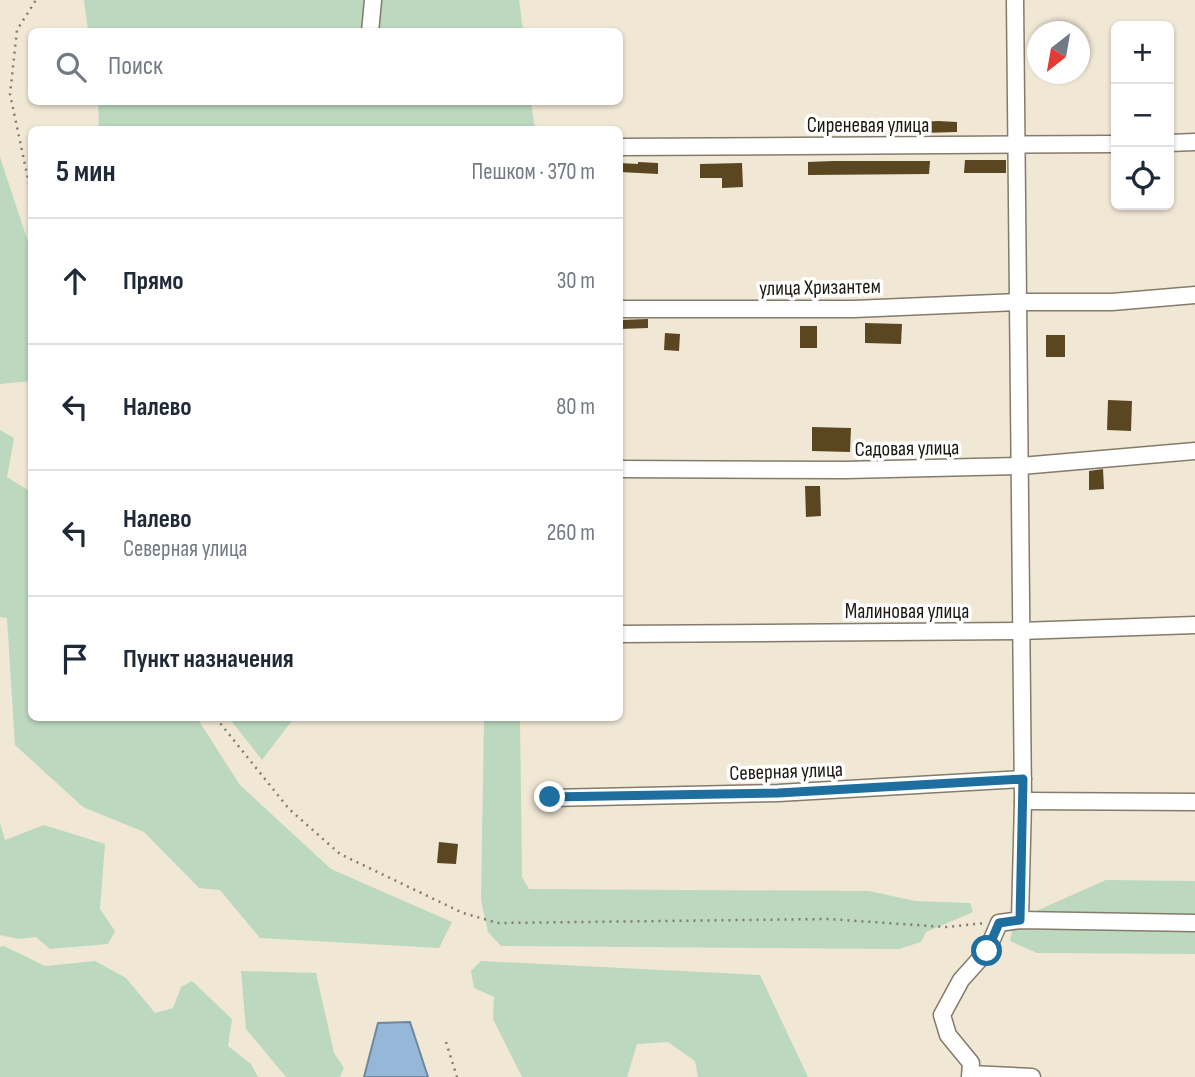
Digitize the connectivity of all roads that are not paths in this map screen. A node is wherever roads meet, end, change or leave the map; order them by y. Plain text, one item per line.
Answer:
1 (373, 0) edge
2 (1015, 0) edge
3 (370, 28) edge
4 (1195, 142) edge
5 (1174, 143) edge
6 (1111, 144) edge
7 (1019, 145) junction
8 (623, 147) edge
9 (1195, 295) edge
10 (1020, 302) junction
11 (623, 309) edge
12 (1195, 451) edge
13 (1021, 466) junction
14 (623, 469) edge
15 (1195, 625) edge
16 (1020, 631) junction
17 (623, 634) edge
18 (1023, 779) junction
19 (550, 797) dead end
20 (1023, 801) junction
21 (1195, 802) edge
22 (1020, 920) junction
23 (1195, 923) edge
24 (971, 1076) edge
25 (1032, 1077) edge

1 - 3 street
2 - 7 street
4 - 5 street
6 - 7 street, Сиреневая улица
7 - 8 street, Сиреневая улица
7 - 10 street
9 - 10 street, улица Хризантем
10 - 11 street, улица Хризантем
10 - 13 street
12 - 13 street, Садовая улица
13 - 14 street, Садовая улица
13 - 16 street
15 - 16 street, Малиновая улица
16 - 17 street, Малиновая улица
16 - 18 street
18 - 19 street, Северная улица
18 - 20 street
20 - 21 street
20 - 22 street
22 - 23 street
22 - 24 street
24 - 25 street

